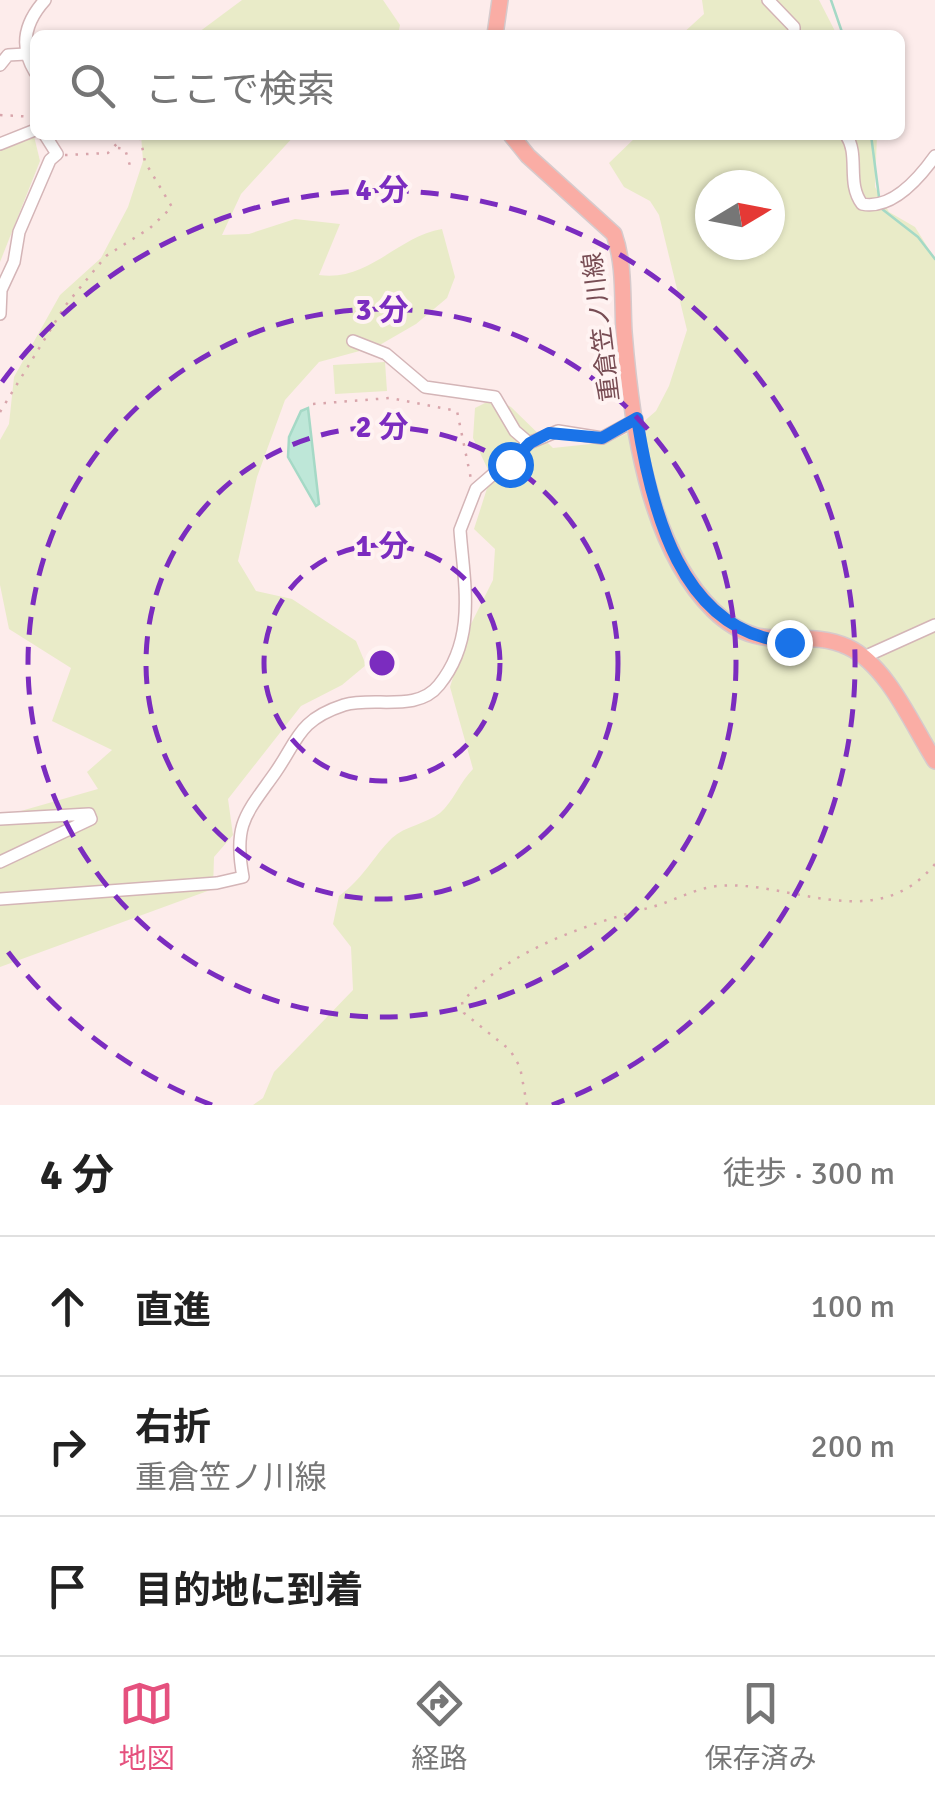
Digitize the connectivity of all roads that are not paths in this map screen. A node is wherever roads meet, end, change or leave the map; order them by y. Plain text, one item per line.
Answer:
1 (44, 0) edge
2 (500, 0) edge
3 (768, 0) edge
4 (495, 30) edge
5 (794, 30) edge
6 (26, 54) junction
7 (30, 62) edge
8 (0, 65) edge
9 (30, 132) edge
10 (47, 140) edge
11 (515, 140) edge
12 (850, 140) edge
13 (0, 144) edge
14 (935, 156) edge
15 (0, 314) edge
16 (352, 341) dead end
17 (637, 418) junction
18 (530, 443) junction
19 (935, 625) edge
20 (864, 657) junction
21 (935, 761) edge
22 (0, 819) edge
23 (0, 862) edge
24 (0, 899) edge

1 - 6 street
2 - 4 main road
3 - 5 street
6 - 7 street
6 - 8 street
9 - 13 street
10 - 15 street
11 - 17 main road, 重倉笠ノ川線
12 - 14 street
16 - 18 street
17 - 18 street
17 - 20 main road, 重倉笠ノ川線
18 - 24 street
19 - 20 street
20 - 21 main road
22 - 23 street

